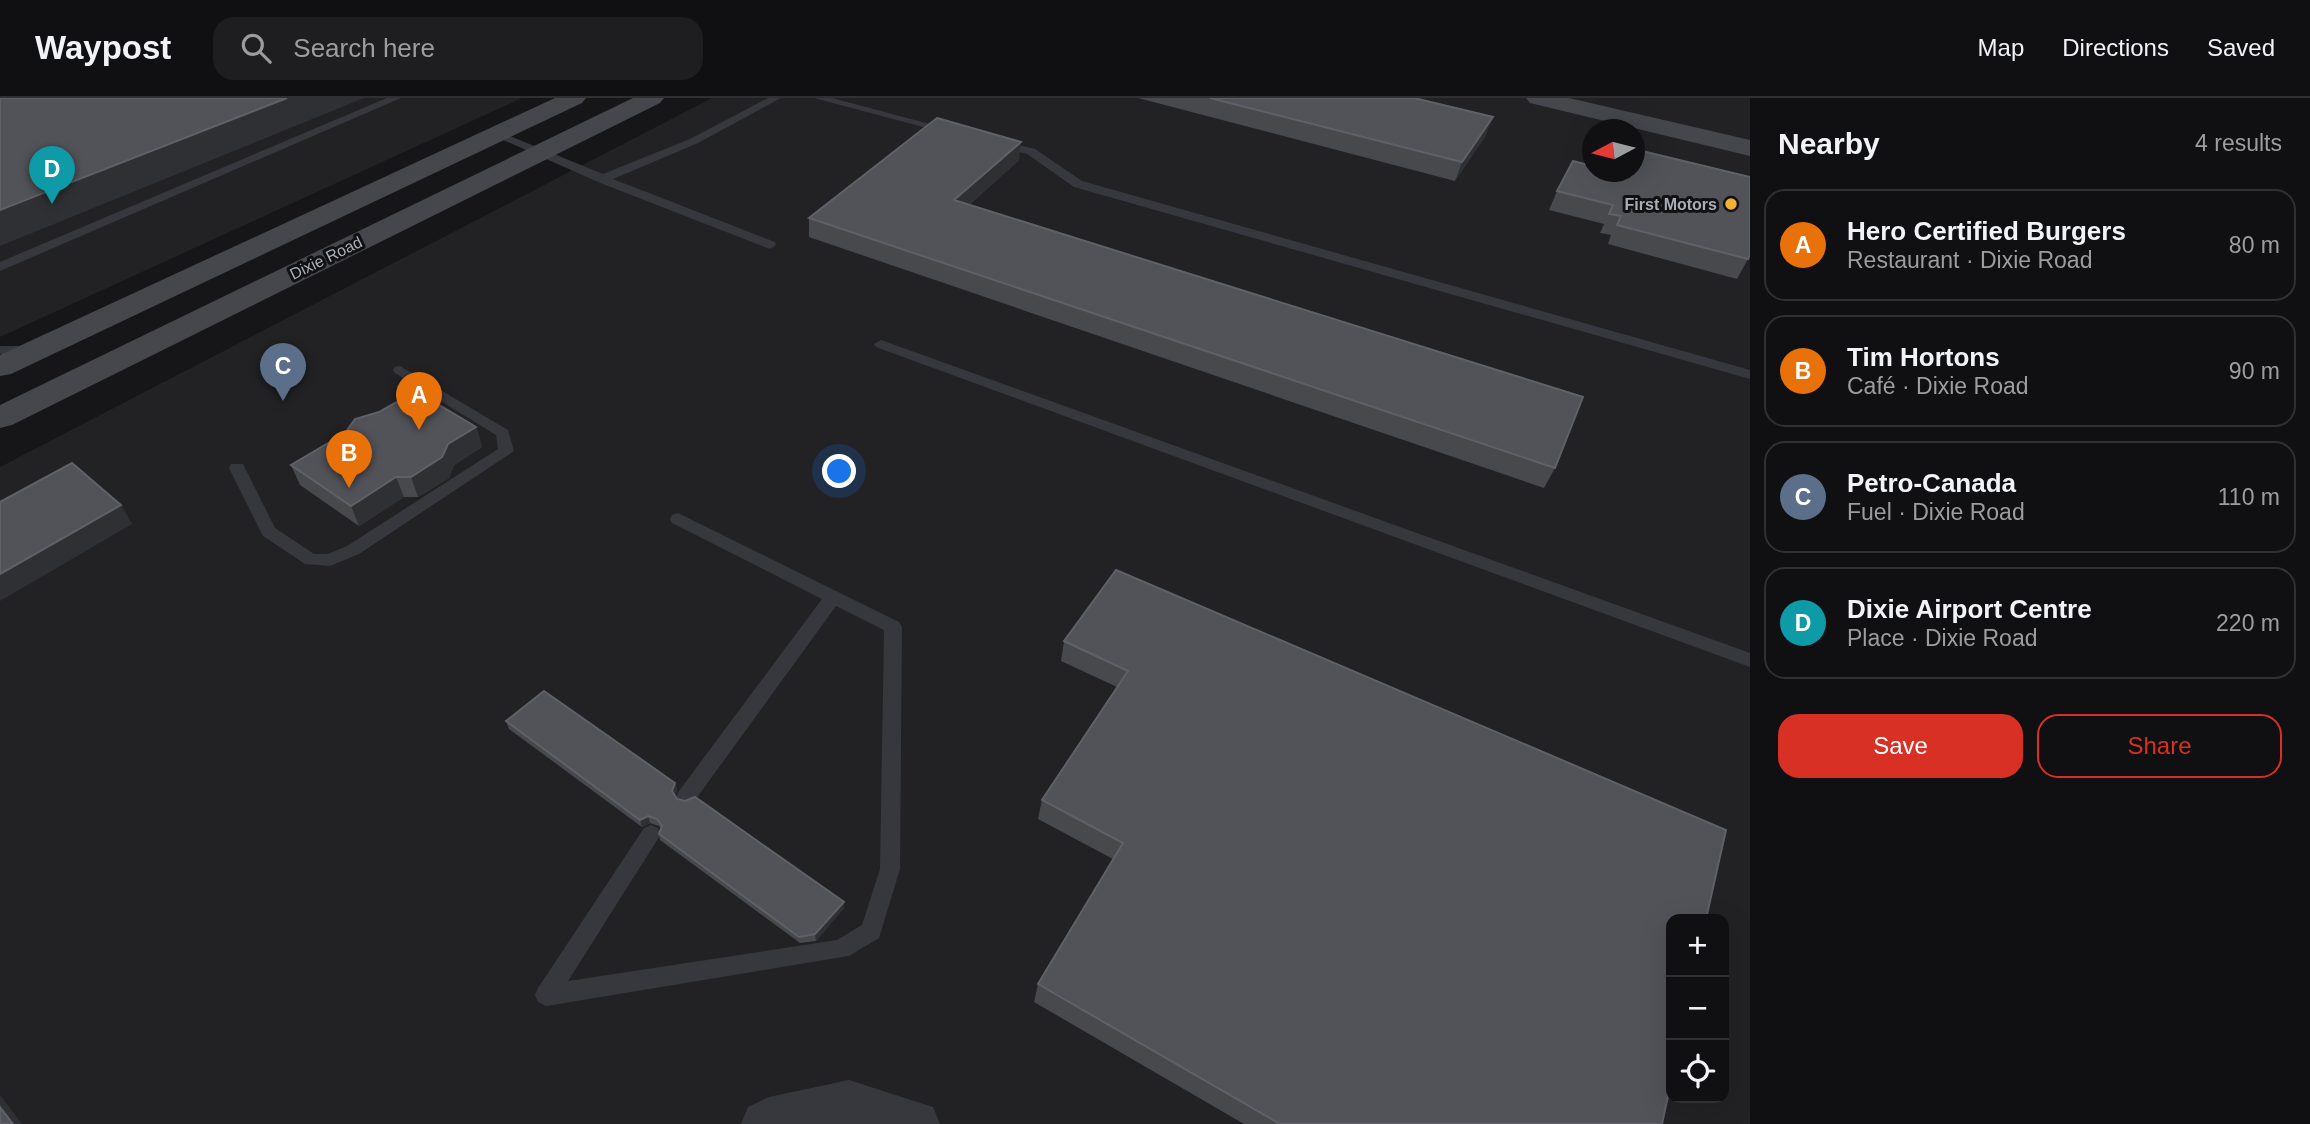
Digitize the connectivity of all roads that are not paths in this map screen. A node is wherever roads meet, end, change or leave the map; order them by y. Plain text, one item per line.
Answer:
1 (396, 98) edge
2 (574, 98) edge
3 (652, 98) edge
4 (776, 98) edge
5 (819, 98) edge
6 (1538, 98) edge
7 (496, 134) junction
8 (1750, 148) edge
9 (539, 154) junction
10 (603, 179) junction
11 (770, 244) dead end
12 (0, 267) edge
13 (881, 344) dead end
14 (0, 350) edge
15 (37, 350) junction
16 (0, 367) edge
17 (400, 370) dead end
18 (1750, 375) edge
19 (0, 418) edge
20 (237, 468) dead end
21 (678, 519) dead end
22 (833, 597) junction
23 (1750, 660) edge
24 (687, 797) edge
25 (651, 834) dead end
26 (765, 1124) edge
27 (916, 1124) edge

1 - 12 lane
2 - 7 main road
3 - 9 main road, Dixie Road
4 - 10 lane
5 - 18 lane
6 - 8 main road
7 - 9 lane
7 - 15 main road
9 - 10 lane
9 - 19 main road, Dixie Road
10 - 11 lane
13 - 23 lane
14 - 15 lane
15 - 16 main road
17 - 20 lane
21 - 22 lane
22 - 24 lane
22 - 25 lane
26 - 27 street

